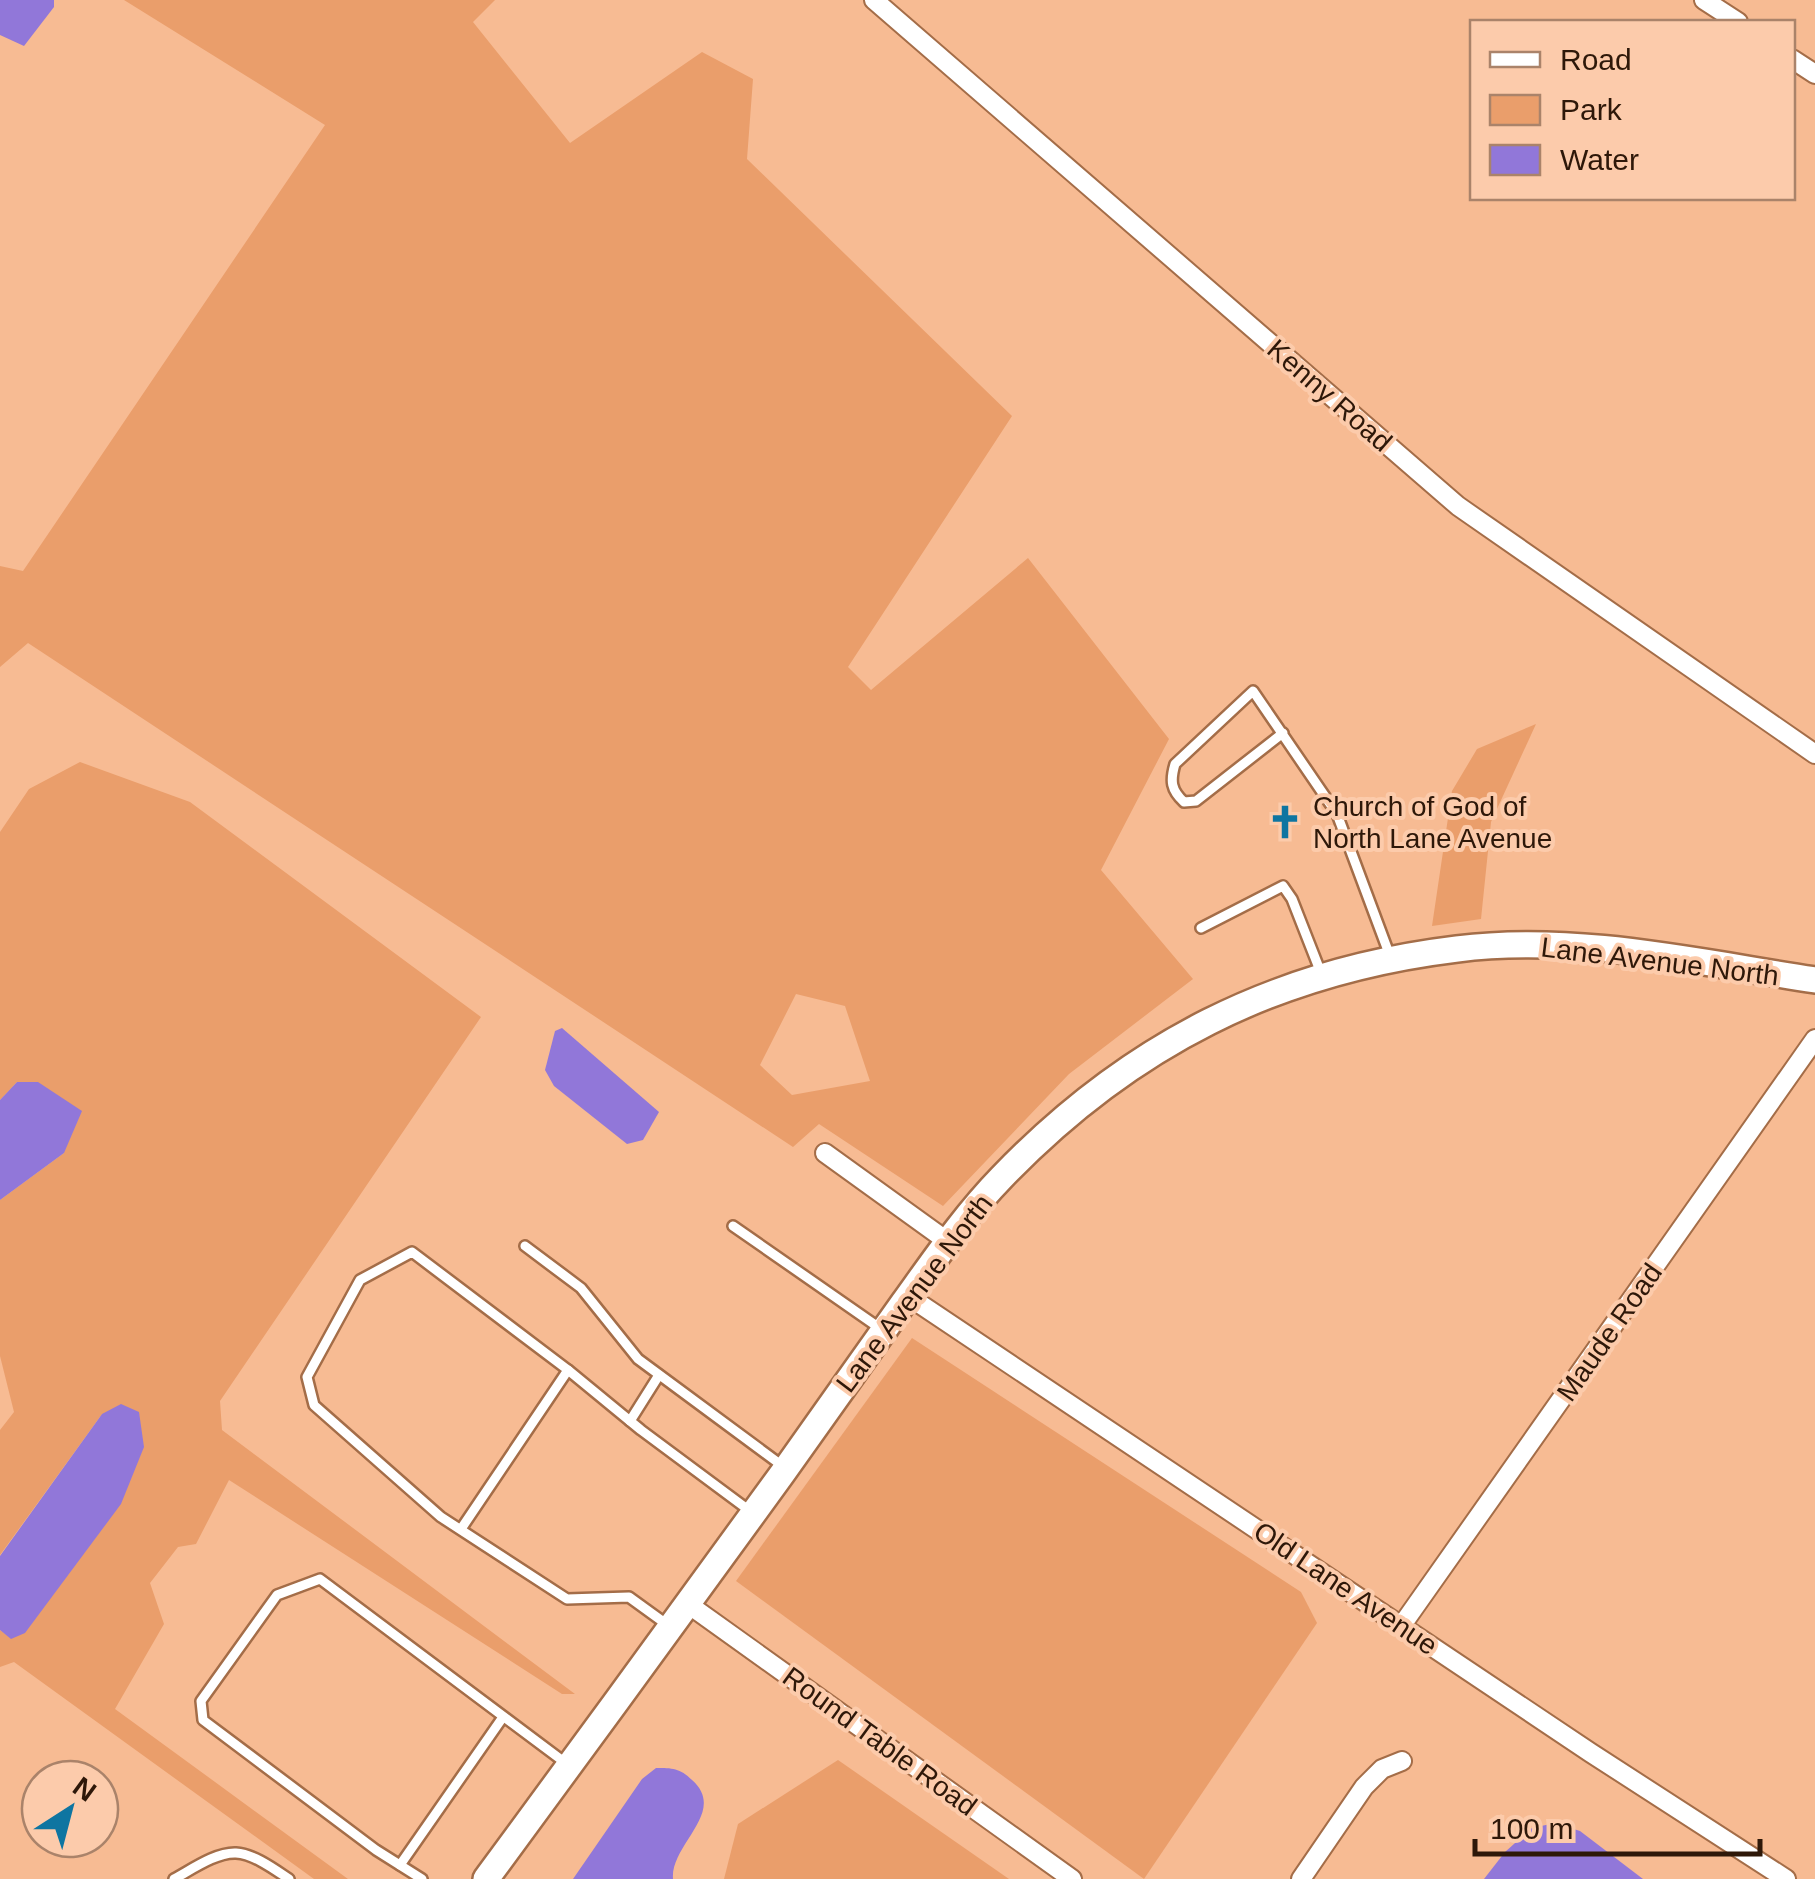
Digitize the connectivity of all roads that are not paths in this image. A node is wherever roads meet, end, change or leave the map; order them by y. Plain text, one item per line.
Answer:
1 (874, 0) edge
2 (1704, 0) edge
3 (1735, 20) edge
4 (1282, 733) junction
5 (1815, 754) edge
6 (1202, 928) dead end
7 (1390, 959) junction
8 (1322, 976) junction
9 (1815, 980) edge
10 (1815, 1039) edge
11 (825, 1153) dead end
12 (733, 1226) dead end
13 (947, 1241) junction
14 (524, 1246) dead end
15 (908, 1296) junction
16 (883, 1331) junction
17 (568, 1370) junction
18 (659, 1375) junction
19 (630, 1421) junction
20 (786, 1468) junction
21 (754, 1513) junction
22 (461, 1530) junction
23 (688, 1604) junction
24 (1402, 1625) junction
25 (672, 1627) junction
26 (503, 1718) junction
27 (1402, 1762) dead end
28 (569, 1766) junction
29 (400, 1865) junction
30 (174, 1879) edge
31 (289, 1879) edge
32 (422, 1879) edge
33 (486, 1879) edge
34 (1072, 1879) edge
35 (1301, 1879) edge
36 (1786, 1879) edge

1 - 5 street, Kenny Road
2 - 3 street
4 - 4 lane
4 - 7 lane
6 - 8 lane
7 - 8 main road, Lane Avenue North
7 - 9 main road, Lane Avenue North
8 - 13 main road, Lane Avenue North
10 - 24 street, Maude Road
11 - 13 street
12 - 16 lane
13 - 15 main road, Lane Avenue North
14 - 18 lane
15 - 16 main road, Lane Avenue North
15 - 24 street, Old Lane Avenue
16 - 20 main road, Lane Avenue North
17 - 19 lane
17 - 22 lane
17 - 22 lane
18 - 19 lane
18 - 20 lane
19 - 21 lane
20 - 21 main road, Lane Avenue North
21 - 23 main road, Lane Avenue North
22 - 25 lane
23 - 25 main road, Lane Avenue North
23 - 34 street, Round Table Road
24 - 36 street, Old Lane Avenue
25 - 28 main road, Lane Avenue North
26 - 28 lane
26 - 29 lane
26 - 29 lane
27 - 35 street
28 - 33 main road, Lane Avenue North
29 - 32 lane
30 - 31 lane

